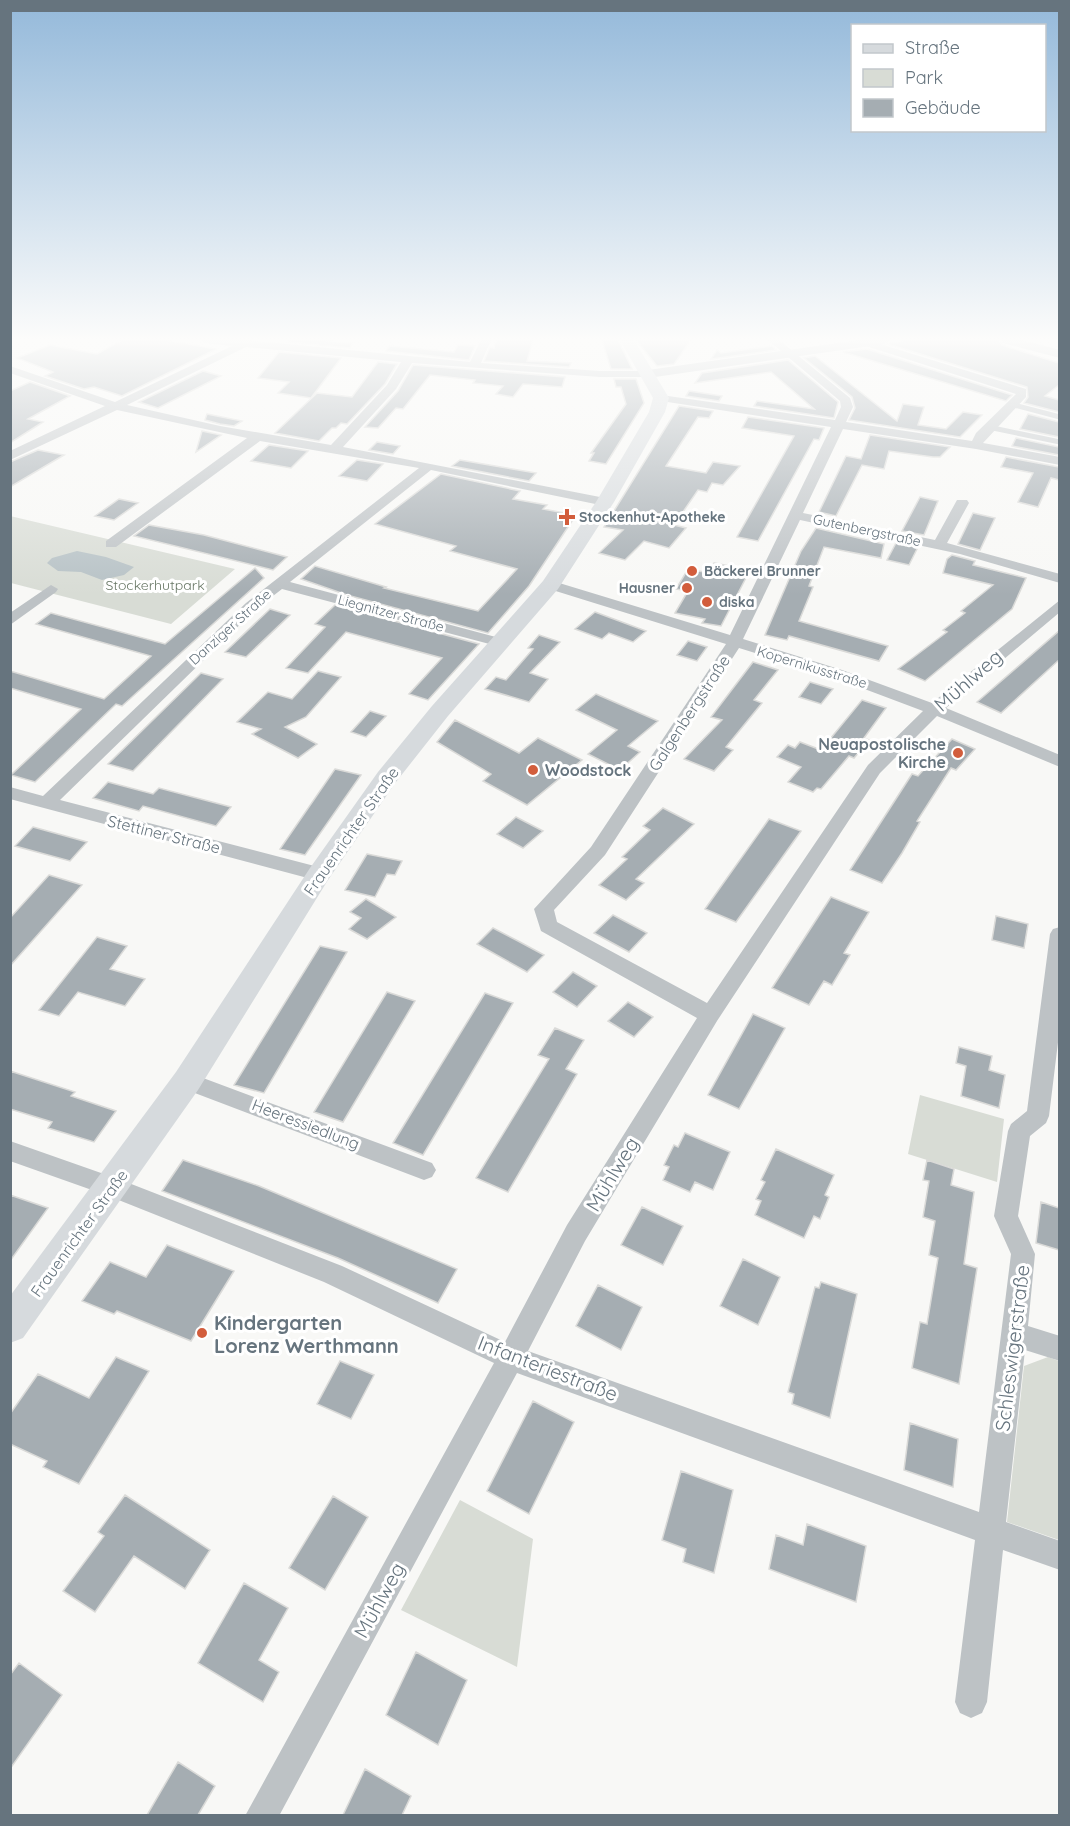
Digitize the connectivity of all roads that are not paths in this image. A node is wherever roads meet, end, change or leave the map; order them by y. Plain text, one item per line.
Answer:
1 (70, 425) edge
2 (203, 425) edge
3 (357, 425) edge
4 (649, 425) edge
5 (839, 425) edge
6 (840, 425) edge
7 (988, 427) joint
8 (257, 437) junction
9 (1059, 442) edge
10 (976, 445) junction
11 (335, 449) junction
12 (11, 455) edge
13 (1059, 461) edge
14 (429, 466) junction
15 (605, 502) junction
16 (962, 503) dead end
17 (795, 515) junction
18 (111, 544) dead end
19 (939, 545) junction
20 (1059, 579) edge
21 (280, 584) junction
22 (552, 585) junction
23 (51, 589) dead end
24 (1059, 604) edge
25 (10, 621) edge
26 (502, 643) junction
27 (734, 643) junction
28 (934, 709) junction
29 (1059, 762) edge
30 (10, 793) edge
31 (45, 804) junction
32 (319, 874) junction
33 (1059, 934) edge
34 (1056, 1003) edge
35 (710, 1015) junction
36 (187, 1081) junction
37 (10, 1151) edge
38 (424, 1170) dead end
39 (113, 1187) junction
40 (15, 1314) edge
41 (1014, 1334) junction
42 (1059, 1349) edge
43 (512, 1358) junction
44 (991, 1530) junction
45 (1059, 1556) edge
46 (971, 1702) dead end
47 (261, 1815) edge

1 - 12 street
2 - 8 street
3 - 11 street
4 - 15 main road, Frauenrichter Straße
5 - 17 street, Galgenbergstraße
6 - 10 street
7 - 9 lane
7 - 10 street
8 - 11 street
8 - 18 street
10 - 13 street
11 - 14 street
14 - 15 street
14 - 21 street, Danziger Straße
15 - 22 main road, Frauenrichter Straße
16 - 19 street, Gutenbergstraße
17 - 19 street, Gutenbergstraße
17 - 27 street, Galgenbergstraße
19 - 20 street, Gutenbergstraße
21 - 26 street, Liegnitzer Straße
21 - 31 street, Danziger Straße
22 - 26 main road, Frauenrichter Straße
22 - 27 street, Kopernikusstraße
23 - 25 street
24 - 28 street, Mühlweg
26 - 32 main road, Frauenrichter Straße
27 - 28 street, Kopernikusstraße
27 - 35 street, Galgenbergstraße
28 - 29 street, Kopernikusstraße
28 - 35 street, Mühlweg
30 - 31 street, Stettiner Straße
31 - 32 street, Stettiner Straße
32 - 36 main road, Frauenrichter Straße
33 - 34 street, Schleswigerstraße
34 - 41 street, Schleswigerstraße
35 - 43 street, Mühlweg
36 - 38 street, Heeressiedlung
36 - 39 main road, Frauenrichter Straße
37 - 39 street, Infanteriestraße
39 - 40 main road, Frauenrichter Straße
39 - 43 street, Infanteriestraße
41 - 42 street
41 - 44 street, Schleswigerstraße
43 - 44 street, Infanteriestraße
43 - 47 street, Mühlweg
44 - 45 street, Infanteriestraße
44 - 46 street, Schleswigerstraße

